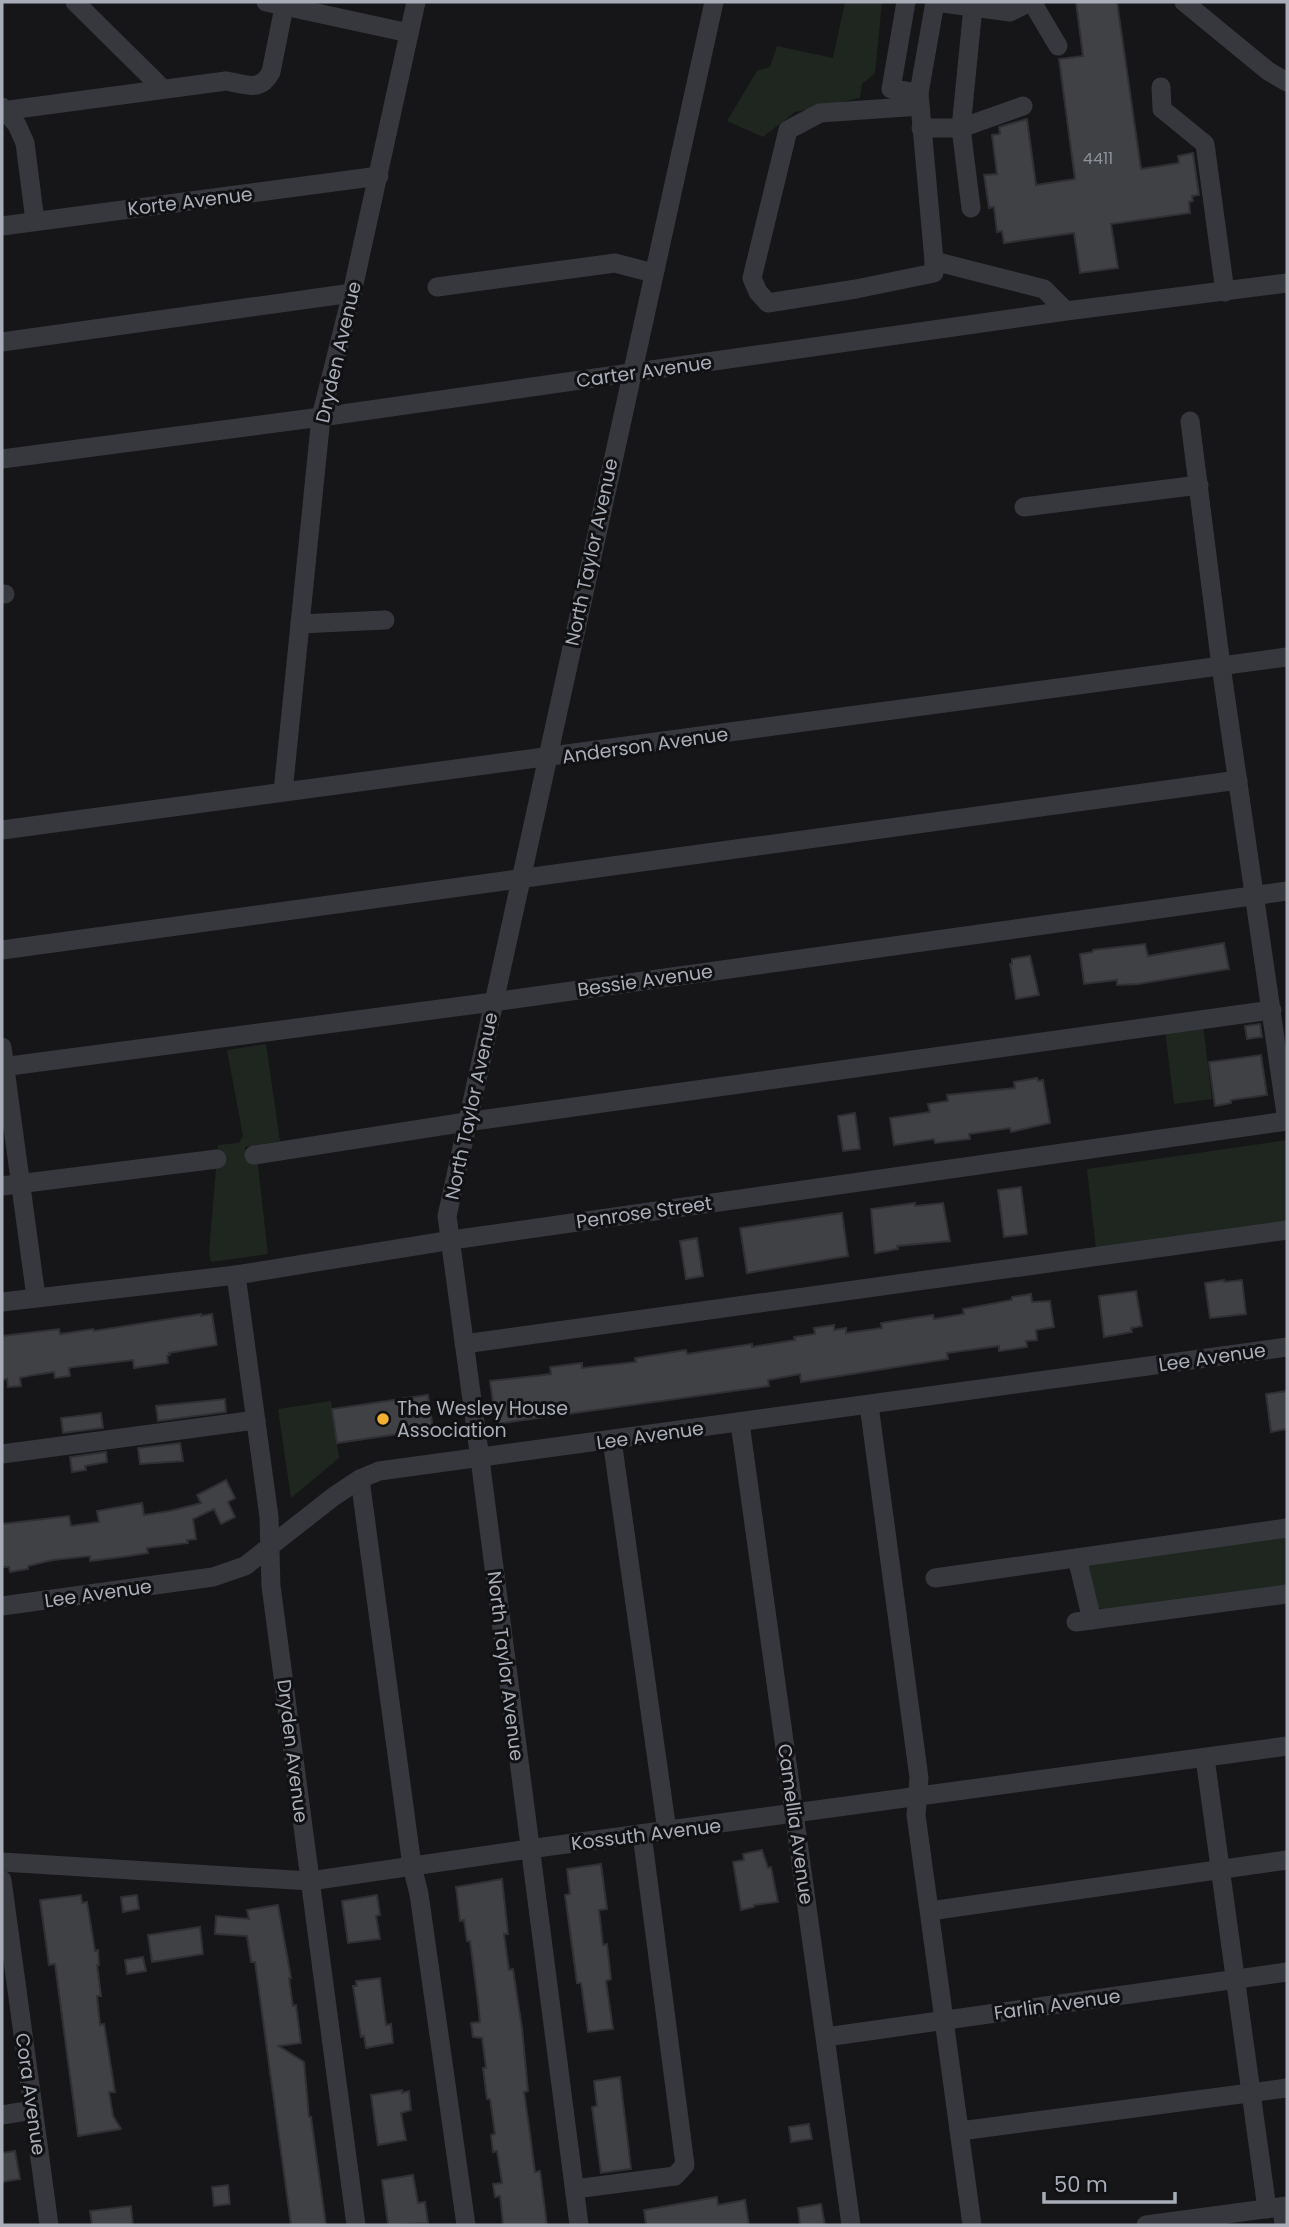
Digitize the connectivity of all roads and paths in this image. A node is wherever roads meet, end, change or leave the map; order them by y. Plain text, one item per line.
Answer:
1 (75, 2) edge
2 (416, 2) edge
3 (714, 2) edge
4 (906, 2) edge
5 (935, 2) edge
6 (1031, 2) edge
7 (1184, 2) edge
8 (278, 3) edge
9 (973, 7) junction
10 (409, 33) junction
11 (1058, 46) dead end
12 (1287, 82) edge
13 (1161, 87) dead end
14 (163, 89) junction
15 (919, 99) junction
16 (1023, 106) dead end
17 (3, 109) edge
18 (921, 128) junction
19 (961, 128) junction
20 (379, 176) junction
21 (971, 208) dead end
22 (36, 221) junction
23 (2, 226) edge
24 (934, 261) junction
25 (653, 273) junction
26 (1287, 283) edge
27 (437, 287) dead end
28 (1225, 292) junction
29 (352, 293) junction
30 (1066, 311) junction
31 (2, 342) edge
32 (631, 373) junction
33 (321, 417) junction
34 (1190, 421) dead end
35 (2, 459) edge
36 (1199, 485) junction
37 (1024, 507) dead end
38 (385, 620) dead end
39 (300, 624) junction
40 (1287, 657) edge
41 (1221, 666) junction
42 (546, 758) junction
43 (1238, 780) junction
44 (284, 792) junction
45 (2, 830) edge
46 (520, 877) junction
47 (1287, 891) edge
48 (1255, 895) junction
49 (2, 950) edge
50 (493, 1002) junction
51 (1272, 1010) junction
52 (3, 1060) edge
53 (1287, 1121) edge
54 (466, 1122) junction
55 (254, 1155) dead end
56 (217, 1159) dead end
57 (11, 1185) edge
58 (1287, 1230) edge
59 (449, 1241) junction
60 (236, 1275) junction
61 (36, 1297) junction
62 (2, 1302) edge
63 (464, 1344) junction
64 (1287, 1346) edge
65 (869, 1405) junction
66 (256, 1420) junction
67 (740, 1423) junction
68 (612, 1440) junction
69 (2, 1454) edge
70 (480, 1458) junction
71 (360, 1479) junction
72 (1287, 1528) edge
73 (270, 1549) junction
74 (1077, 1558) junction
75 (935, 1578) dead end
76 (1287, 1594) edge
77 (2, 1606) edge
78 (1287, 1746) edge
79 (1205, 1758) junction
80 (917, 1798) junction
81 (794, 1815) junction
82 (667, 1831) junction
83 (642, 1834) junction
84 (529, 1849) junction
85 (1287, 1860) edge
86 (2, 1862) edge
87 (412, 1866) junction
88 (1220, 1870) junction
89 (2, 1880) edge
90 (310, 1881) junction
91 (930, 1911) junction
92 (1287, 1972) edge
93 (1236, 1979) junction
94 (9, 1987) edge
95 (945, 2020) junction
96 (826, 2036) junction
97 (1287, 2088) edge
98 (1252, 2092) junction
99 (33, 2110) junction
100 (2, 2115) edge
101 (960, 2131) junction
102 (575, 2189) junction
103 (1280, 2212) edge
104 (49, 2225) edge
105 (356, 2225) edge
106 (466, 2225) edge
107 (579, 2225) edge
108 (850, 2225) edge
109 (972, 2225) edge
110 (1146, 2225) edge

1 - 14 street
2 - 10 street, Dryden Avenue
3 - 25 street, North Taylor Avenue
4 - 15 street
5 - 9 street
5 - 15 street
6 - 9 street
6 - 11 street
7 - 12 street
8 - 10 street
8 - 14 street
9 - 19 street
10 - 20 street, Dryden Avenue
13 - 28 street
14 - 17 street
15 - 18 street
15 - 24 street
16 - 19 street
17 - 22 street
18 - 19 street
18 - 24 street
19 - 21 street
20 - 22 street, Korte Avenue
20 - 29 street, Dryden Avenue
22 - 23 street, Korte Avenue
24 - 30 street
25 - 27 street
25 - 32 street, North Taylor Avenue
26 - 28 street, Carter Avenue
28 - 30 street, Carter Avenue
29 - 31 street
29 - 33 street, Dryden Avenue
30 - 32 street, Carter Avenue
32 - 33 street, Carter Avenue
32 - 42 street, North Taylor Avenue
33 - 35 street, Carter Avenue
33 - 39 street, Dryden Avenue
34 - 36 street
36 - 37 street
36 - 41 street
38 - 39 street
39 - 44 street, Dryden Avenue
40 - 41 street, Anderson Avenue
41 - 42 street, Anderson Avenue
41 - 43 street
42 - 44 street, Anderson Avenue
42 - 46 street, North Taylor Avenue
43 - 46 street
43 - 48 street
44 - 45 street, Anderson Avenue
46 - 49 street
46 - 50 street, North Taylor Avenue
47 - 48 street, Bessie Avenue
48 - 50 street, Bessie Avenue
48 - 51 street
50 - 52 street, Bessie Avenue
50 - 54 street, North Taylor Avenue
51 - 53 street
51 - 54 street
52 - 57 street
53 - 59 street, Penrose Street
54 - 55 street
54 - 59 street, North Taylor Avenue
56 - 57 street
57 - 61 street
58 - 63 street
59 - 60 street, Penrose Street
59 - 63 street, North Taylor Avenue
60 - 61 street, Penrose Street
60 - 66 street, Dryden Avenue
61 - 62 street, Penrose Street
63 - 70 street, North Taylor Avenue
64 - 65 street, Lee Avenue
65 - 67 street, Lee Avenue
65 - 80 street
66 - 69 street
66 - 73 street, Dryden Avenue
67 - 68 street, Lee Avenue
67 - 81 street, Camellia Avenue
68 - 70 street, Lee Avenue
68 - 82 street
70 - 71 street, Lee Avenue
70 - 84 street, North Taylor Avenue
71 - 73 street, Lee Avenue
71 - 87 street
72 - 74 street
73 - 77 street, Lee Avenue
73 - 90 street, Dryden Avenue
74 - 75 street
74 - 76 street
78 - 79 street, Kossuth Avenue
79 - 80 street, Kossuth Avenue
79 - 88 street
80 - 81 street, Kossuth Avenue
80 - 91 street
81 - 82 street, Kossuth Avenue
81 - 96 street, Camellia Avenue
82 - 83 street, Kossuth Avenue
83 - 84 street, Kossuth Avenue
83 - 102 street
84 - 87 street, Kossuth Avenue
84 - 102 street, North Taylor Avenue
85 - 88 street
86 - 90 street, Kossuth Avenue
87 - 90 street, Kossuth Avenue
87 - 106 street
88 - 91 street
88 - 93 street
89 - 94 street, Cora Avenue
90 - 105 street, Dryden Avenue
91 - 95 street
92 - 93 street, Farlin Avenue
93 - 95 street, Farlin Avenue
93 - 98 street
94 - 99 street, Cora Avenue
95 - 96 street, Farlin Avenue
95 - 101 street
96 - 108 street, Camellia Avenue
97 - 98 street
98 - 101 street
98 - 103 street
99 - 100 street
99 - 104 street, Cora Avenue
101 - 109 street
102 - 107 street, North Taylor Avenue
103 - 110 street

